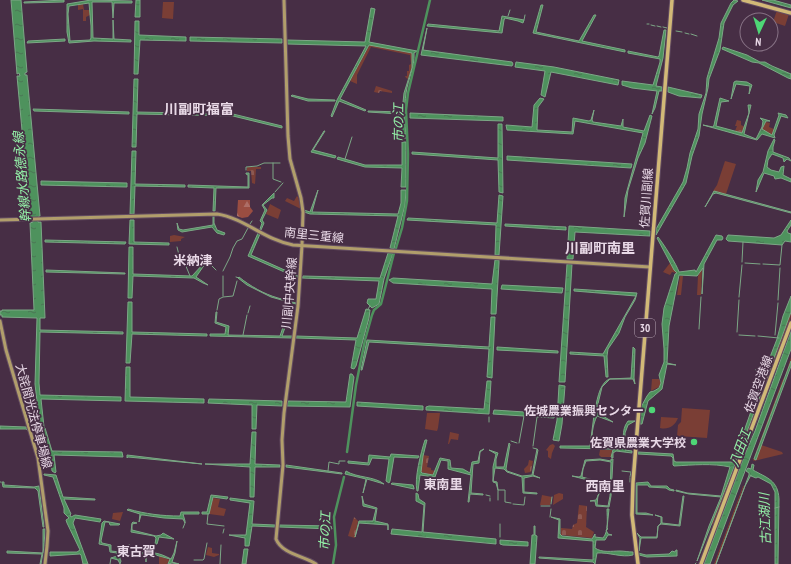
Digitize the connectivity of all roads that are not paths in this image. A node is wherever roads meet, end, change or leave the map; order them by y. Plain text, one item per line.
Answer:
1 (284, 0) edge
2 (672, 0) edge
3 (743, 0) edge
4 (791, 13) edge
5 (0, 220) edge
6 (302, 245) junction
7 (650, 267) junction
8 (0, 321) edge
9 (791, 323) edge
10 (45, 564) edge
11 (316, 564) edge
12 (638, 564) edge
13 (701, 564) edge

1 - 6 street, 川副中央幹線
2 - 7 main road, 佐賀川副線 / 30
3 - 4 main road
5 - 6 street, 南里三重線
6 - 7 street, 南里三重線
6 - 11 street, 川副中央幹線
7 - 12 main road, 佐賀川副線 / 30
8 - 10 street, 大詫間光法停車場線
9 - 13 main road, 佐賀空港線

